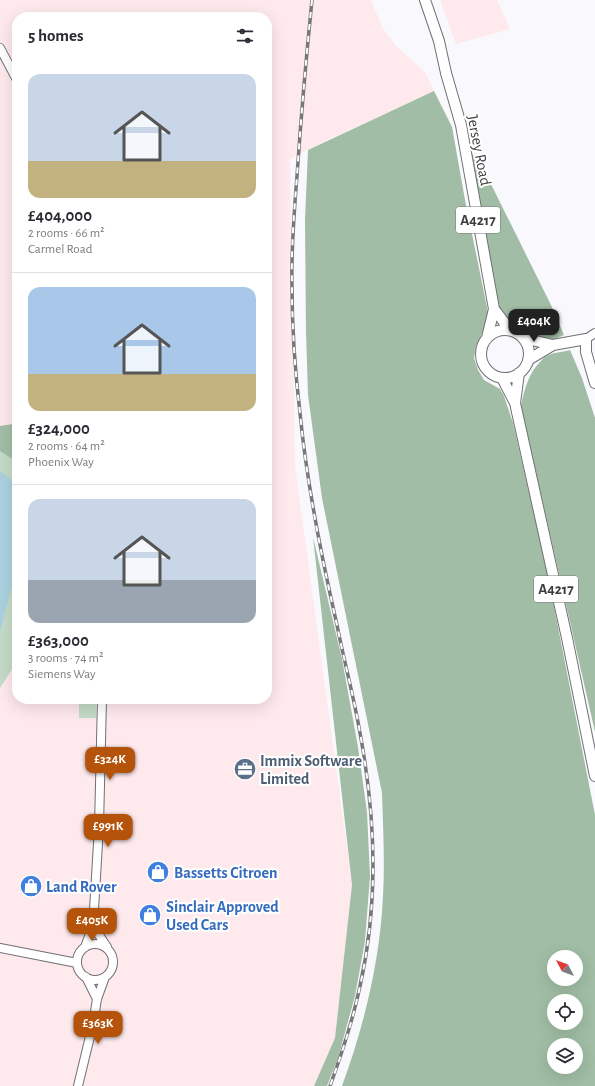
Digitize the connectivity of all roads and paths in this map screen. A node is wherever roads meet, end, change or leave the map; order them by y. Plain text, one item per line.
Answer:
1 (426, 0) edge
2 (0, 48) edge
3 (12, 71) edge
4 (494, 309) junction
5 (510, 330) junction
6 (595, 333) edge
7 (487, 338) junction
8 (523, 338) junction
9 (586, 339) junction
10 (552, 345) junction
11 (528, 360) junction
12 (519, 373) junction
13 (502, 378) junction
14 (595, 383) edge
15 (516, 403) junction
16 (102, 704) edge
17 (595, 776) edge
18 (93, 926) junction
19 (85, 947) junction
20 (0, 948) edge
21 (107, 948) junction
22 (77, 963) junction
23 (86, 977) junction
24 (105, 977) junction
25 (97, 999) junction
26 (78, 1086) edge

1 - 4 main road, Jersey Road / A4217
2 - 3 street
4 - 5 main road, Jersey Road / A4217
4 - 7 main road, Jersey Road / A4217
5 - 7 main road
5 - 8 main road
6 - 9 street
7 - 13 main road
8 - 10 main road
8 - 11 main road
9 - 10 main road
9 - 14 main road
10 - 11 main road
11 - 12 main road
12 - 13 main road
12 - 15 main road, A4217
13 - 15 main road, A4217
15 - 17 main road, A4217
16 - 18 street
18 - 19 street
18 - 21 street
19 - 21 street
19 - 22 street
20 - 22 street
21 - 24 street
22 - 23 street
23 - 24 street
23 - 25 street
24 - 25 street
25 - 26 street

